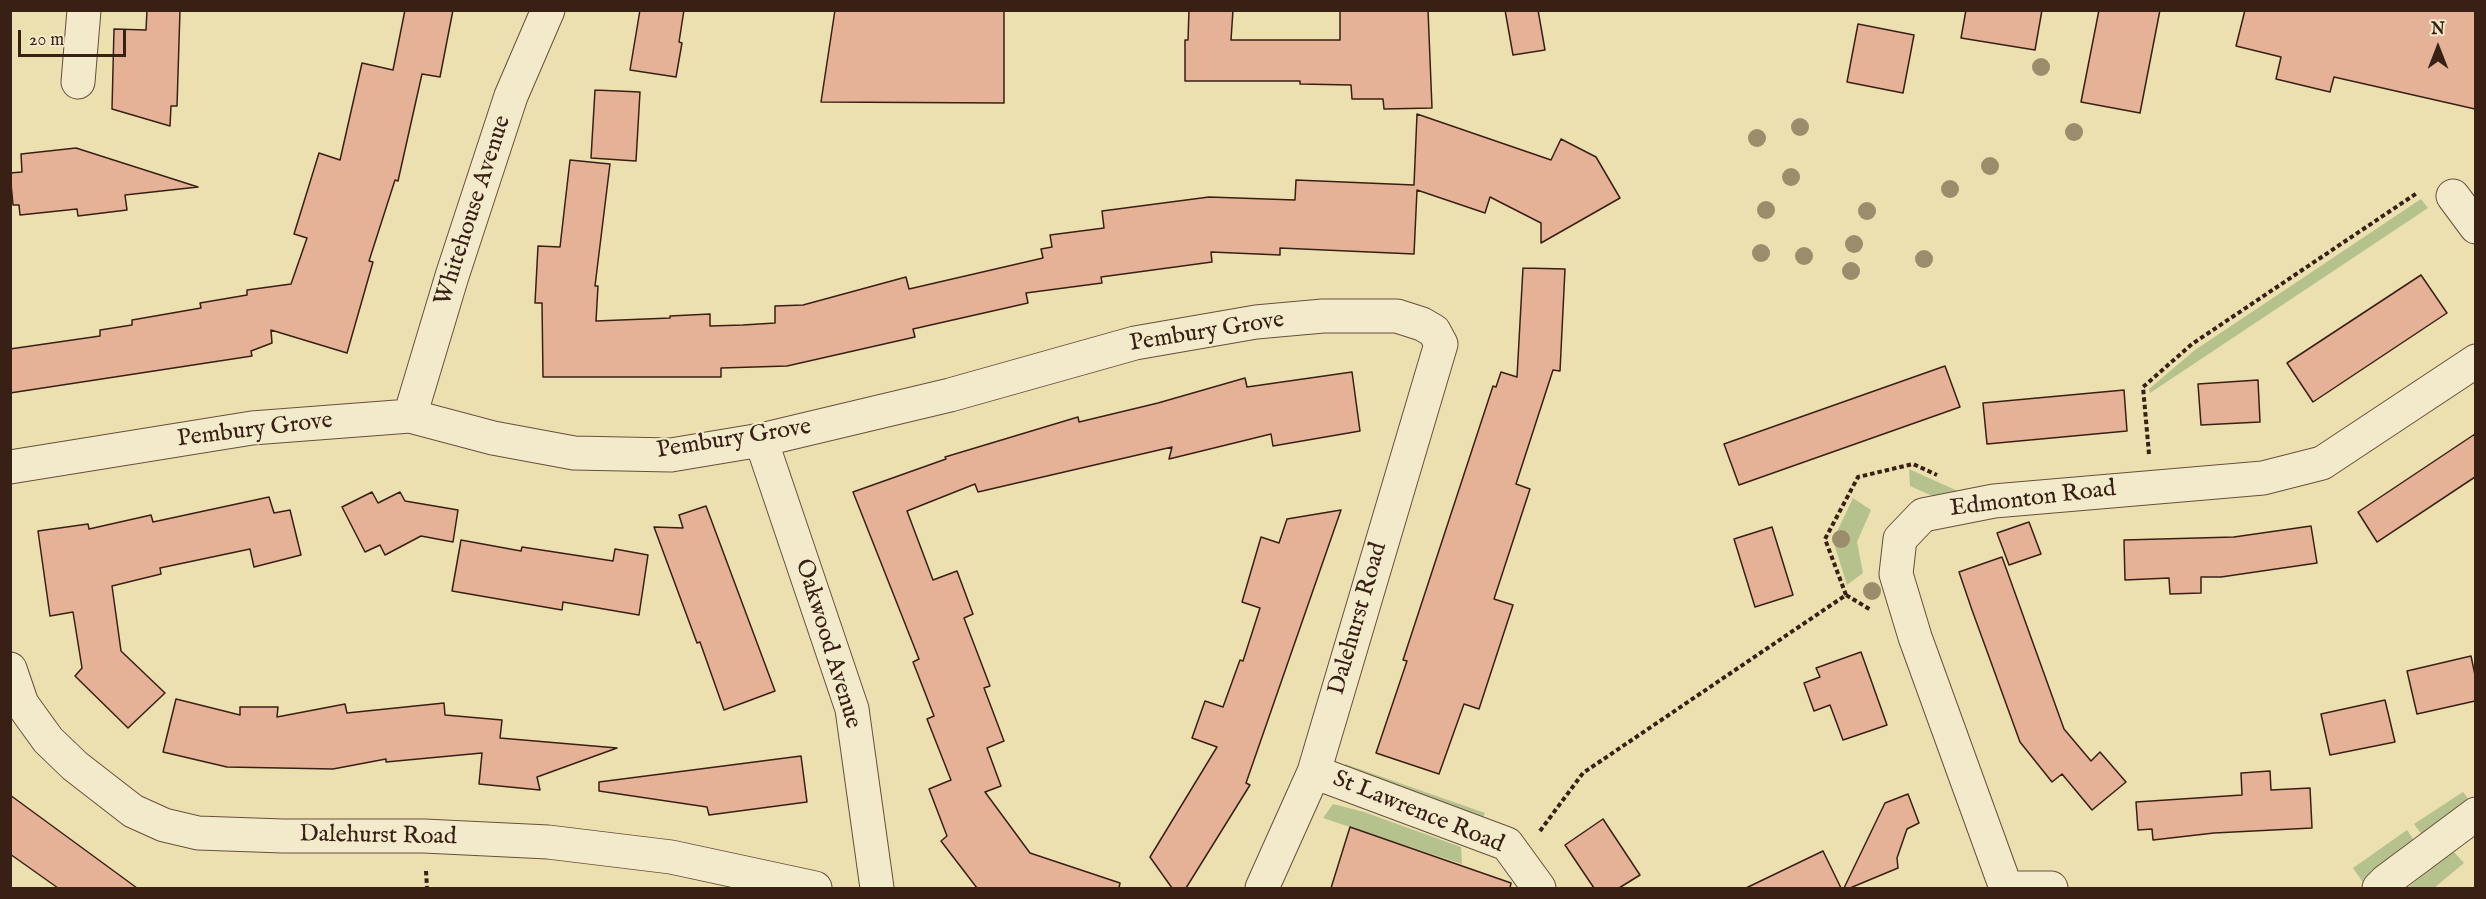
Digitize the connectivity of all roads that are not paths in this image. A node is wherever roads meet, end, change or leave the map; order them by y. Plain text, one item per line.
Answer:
1 (84, 10) edge
2 (548, 10) edge
3 (78, 82) dead end
4 (2439, 193) road end
5 (2475, 227) edge
6 (1441, 344) joint
7 (2475, 361) edge
8 (410, 416) junction
9 (761, 440) junction
10 (10, 467) edge
11 (10, 669) edge
12 (1314, 772) junction
13 (2475, 814) edge
14 (815, 888) edge
15 (877, 888) edge
16 (1262, 888) edge
17 (1539, 888) edge
18 (2005, 888) edge
19 (2051, 888) edge
20 (2379, 888) edge

1 - 3 street
2 - 8 street, Whitehouse Avenue
4 - 5 street
6 - 9 street, Pembury Grove
6 - 12 street, Dalehurst Road
7 - 18 street, Edmonton Road
8 - 9 street, Pembury Grove
8 - 10 street, Pembury Grove
9 - 15 street, Oakwood Avenue
11 - 14 street, Dalehurst Road
12 - 16 street, Dalehurst Road
12 - 17 street, St Lawrence Road
13 - 20 street
18 - 19 street

